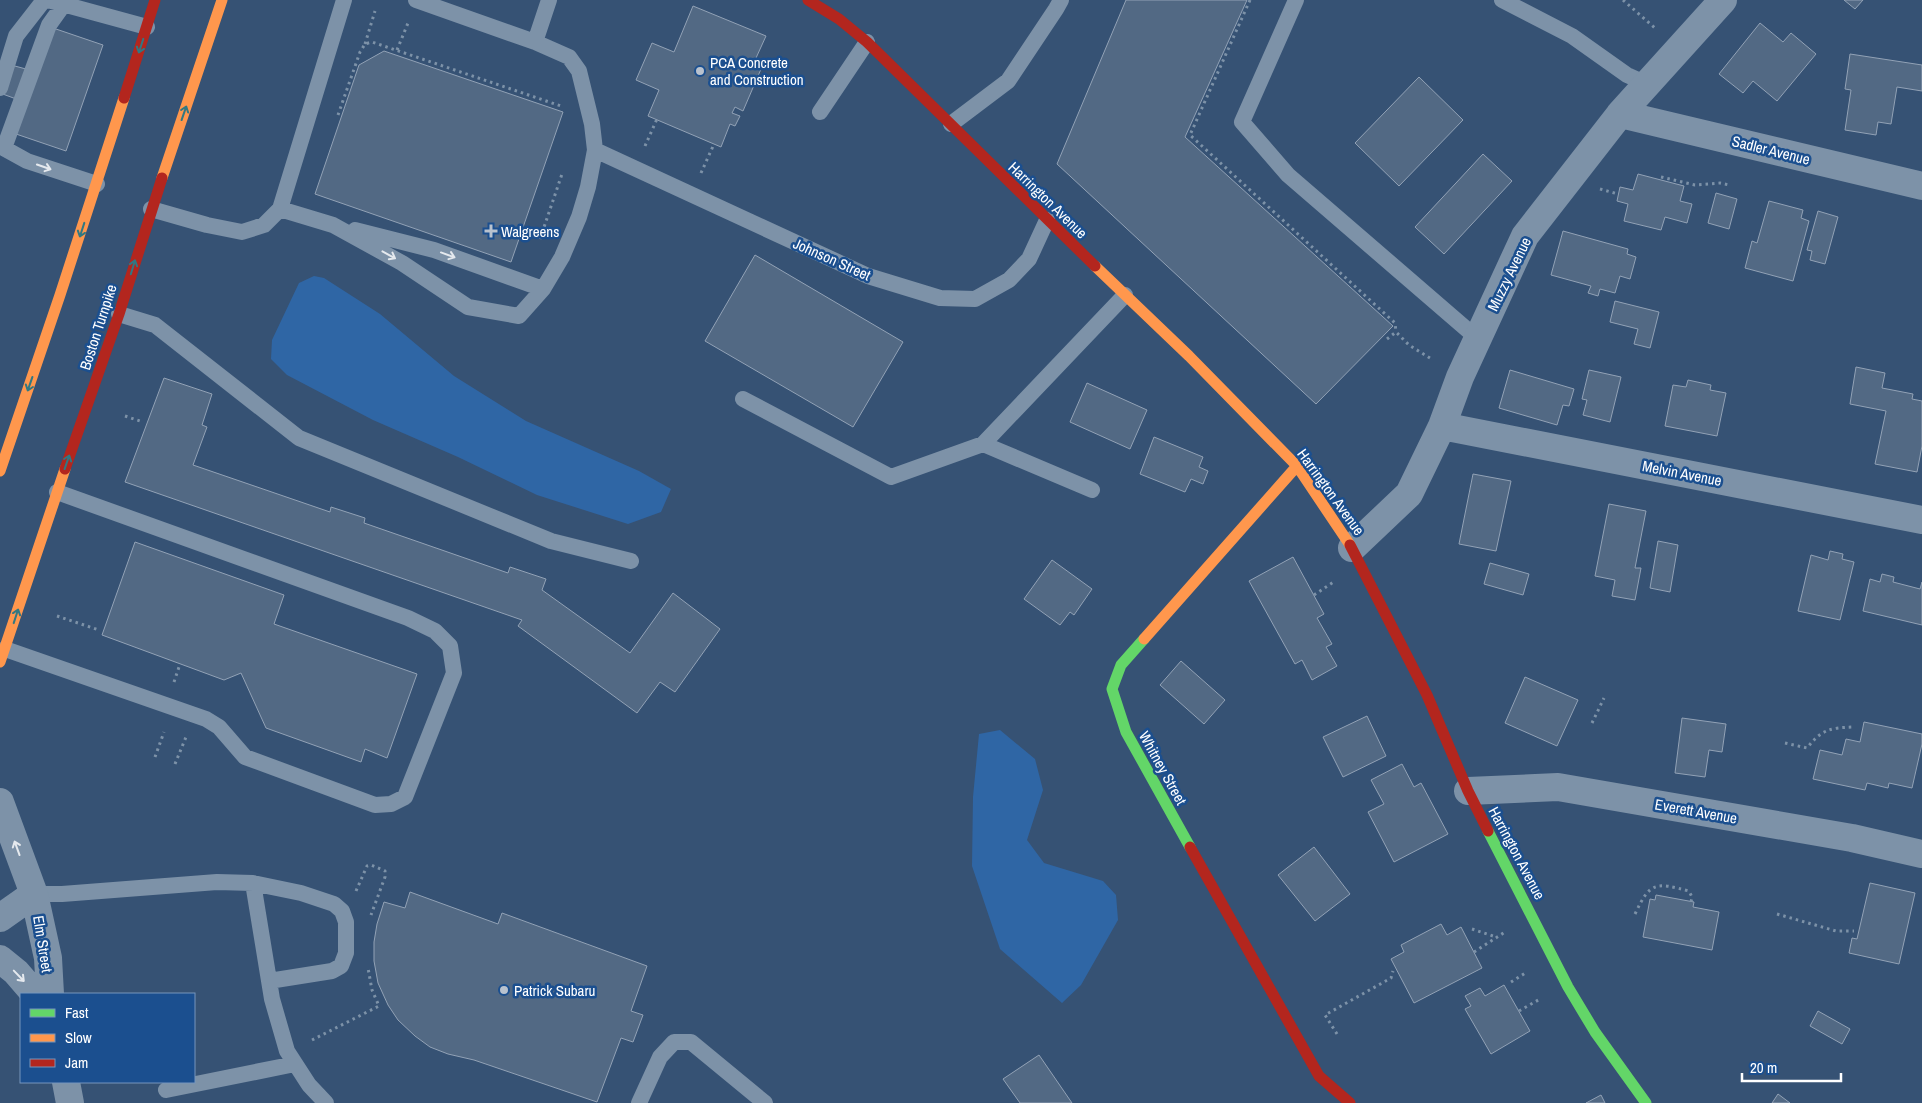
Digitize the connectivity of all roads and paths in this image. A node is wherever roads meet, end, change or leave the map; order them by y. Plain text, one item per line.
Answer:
1 (44, 0) edge
2 (48, 0) edge
3 (155, 0) edge
4 (222, 0) edge
5 (344, 0) edge
6 (416, 0) edge
7 (549, 0) edge
8 (808, 0) edge
9 (1061, 0) edge
10 (1296, 0) edge
11 (1502, 0) edge
12 (1623, 0) edge
13 (1724, 0) edge
14 (64, 4) junction
15 (375, 11) dead end
16 (408, 22) dead end
17 (147, 27) junction
18 (1657, 30) dead end
19 (535, 42) junction
20 (866, 42) junction
21 (365, 44) junction
22 (397, 50) junction
23 (1647, 84) junction
24 (0, 88) edge
25 (564, 107) dead end
26 (820, 112) dead end
27 (1620, 114) junction
28 (337, 118) dead end
29 (950, 124) junction
30 (714, 144) dead end
31 (2, 147) edge
32 (595, 150) junction
33 (565, 166) dead end
34 (1661, 177) dead end
35 (97, 184) junction
36 (1729, 186) dead end
37 (1922, 186) edge
38 (692, 195) junction
39 (151, 209) junction
40 (280, 209) junction
41 (1047, 220) junction
42 (333, 225) junction
43 (537, 247) dead end
44 (543, 289) junction
45 (1126, 295) junction
46 (119, 314) junction
47 (1387, 339) dead end
48 (1478, 339) junction
49 (1436, 361) dead end
50 (743, 399) dead end
51 (125, 416) dead end
52 (142, 422) dead end
53 (1442, 426) junction
54 (6, 436) edge
55 (983, 444) junction
56 (1297, 466) junction
57 (0, 471) edge
58 (1092, 490) dead end
59 (57, 492) junction
60 (1922, 520) edge
61 (1352, 548) junction
62 (631, 561) dead end
63 (57, 616) dead end
64 (99, 630) dead end
65 (2, 655) edge
66 (1604, 698) dead end
67 (1592, 723) dead end
68 (1853, 727) dead end
69 (1786, 743) dead end
70 (1468, 791) junction
71 (0, 802) edge
72 (1922, 854) edge
73 (253, 883) junction
74 (34, 894) junction
75 (1691, 902) dead end
76 (1635, 914) dead end
77 (1777, 914) dead end
78 (0, 918) edge
79 (1472, 928) dead end
80 (1854, 931) dead end
81 (1497, 937) dead end
82 (0, 960) edge
83 (1394, 971) dead end
84 (269, 981) junction
85 (34, 993) edge
86 (50, 993) edge
87 (1337, 1034) dead end
88 (295, 1064) junction
89 (66, 1083) edge
90 (167, 1092) edge
91 (70, 1103) edge
92 (326, 1103) edge
93 (639, 1103) edge
94 (765, 1103) edge
95 (1350, 1103) edge
96 (1646, 1103) edge

1 - 24 lane
2 - 14 lane
3 - 17 main road
39 -> 4 main road, Boston Turnpike
5 - 40 lane
6 - 19 lane
7 - 19 lane
8 - 20 main road, Harrington Avenue
9 - 29 lane
10 - 48 lane
11 - 23 lane
12 - 18 path
13 - 23 street, Muzzy Avenue
14 - 17 lane
14 - 31 lane
15 - 21 path
16 - 22 path
17 -> 35 main road
19 - 32 lane
20 - 26 lane
20 - 29 main road, Harrington Avenue
21 - 22 path
21 - 28 path
22 - 25 path
23 - 27 street, Muzzy Avenue
27 - 37 street, Sadler Avenue
27 - 48 street, Muzzy Avenue
29 - 41 main road, Harrington Avenue
30 - 38 path
31 -> 35 lane
32 - 38 lane, Johnson Street
32 - 44 lane
33 - 43 path
34 - 36 path
35 -> 54 main road
38 - 41 lane, Johnson Street
39 - 40 lane
46 -> 39 main road, Boston Turnpike
40 - 42 lane
41 - 45 main road, Harrington Avenue
42 -> 44 lane
42 -> 44 lane
45 - 55 lane
45 - 56 main road, Harrington Avenue
59 -> 46 main road, Boston Turnpike
46 - 62 lane
47 - 49 path
48 - 53 street, Muzzy Avenue
50 - 55 lane
51 - 52 path
53 - 60 street, Melvin Avenue
53 - 61 street, Muzzy Avenue
54 - 57 main road
55 - 58 lane
56 - 61 main road, Harrington Avenue
56 - 95 main road, Whitney Street
65 -> 59 main road, Boston Turnpike
59 - 65 lane
61 - 70 main road, Harrington Avenue
63 - 64 path
66 - 67 path
68 - 69 path
70 - 72 street, Everett Avenue
70 - 96 main road, Harrington Avenue
74 -> 71 street, Elm Street
73 - 74 lane
73 - 84 lane
73 - 84 lane
74 - 78 street, Elm Street
74 - 86 street, Elm Street
75 - 76 path
77 - 80 path
79 - 81 path
82 -> 85 street, Elm Street
83 - 87 path
84 - 88 lane
88 - 90 lane
88 - 92 lane
89 - 91 street
93 - 94 lane

